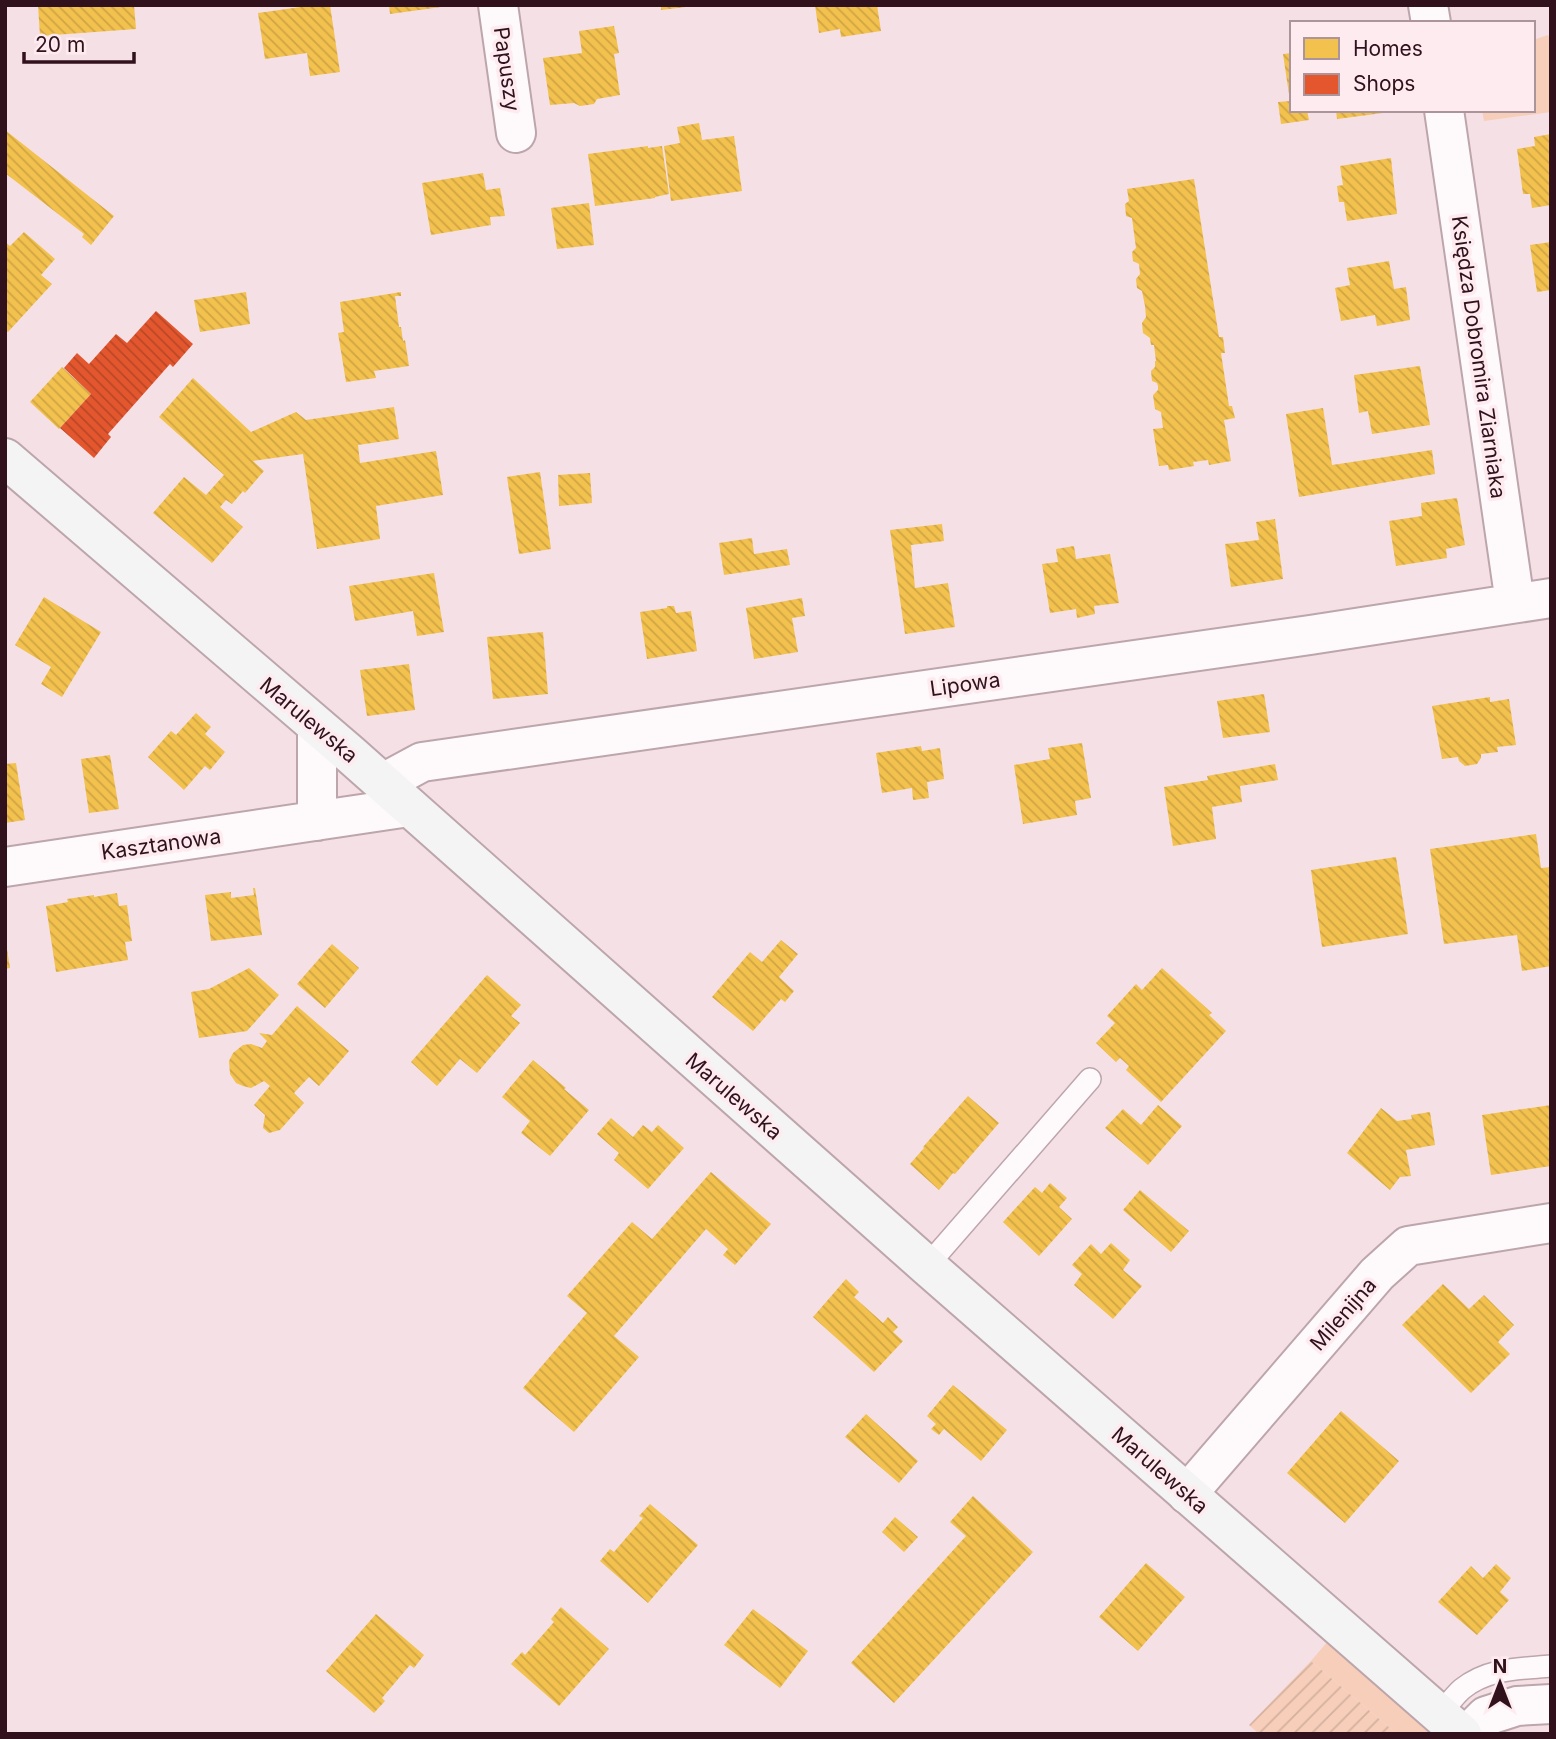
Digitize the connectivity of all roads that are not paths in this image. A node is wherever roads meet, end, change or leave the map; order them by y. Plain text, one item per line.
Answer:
1 (498, 5) edge
2 (1444, 112) edge
3 (516, 133) dead end
4 (5, 458) edge
5 (1533, 600) edge
6 (317, 727) junction
7 (396, 795) junction
8 (317, 821) junction
9 (5, 867) edge
10 (1090, 1079) dead end
11 (1551, 1223) edge
12 (927, 1266) junction
13 (1187, 1494) junction
14 (1551, 1666) edge
15 (1551, 1704) edge
16 (1456, 1727) edge

1 - 3 street, Papuszy
2 - 5 street, Księdza Dobromira Ziarniaka
4 - 6 street, Marulewska
5 - 7 street, Lipowa
6 - 7 street, Marulewska
6 - 8 street
7 - 8 street, Kasztanowa
7 - 12 street, Marulewska
8 - 9 street, Kasztanowa
10 - 12 lane
11 - 13 street, Milenijna
12 - 13 street, Marulewska
13 - 16 street, Marulewska
14 - 16 lane
15 - 16 street

